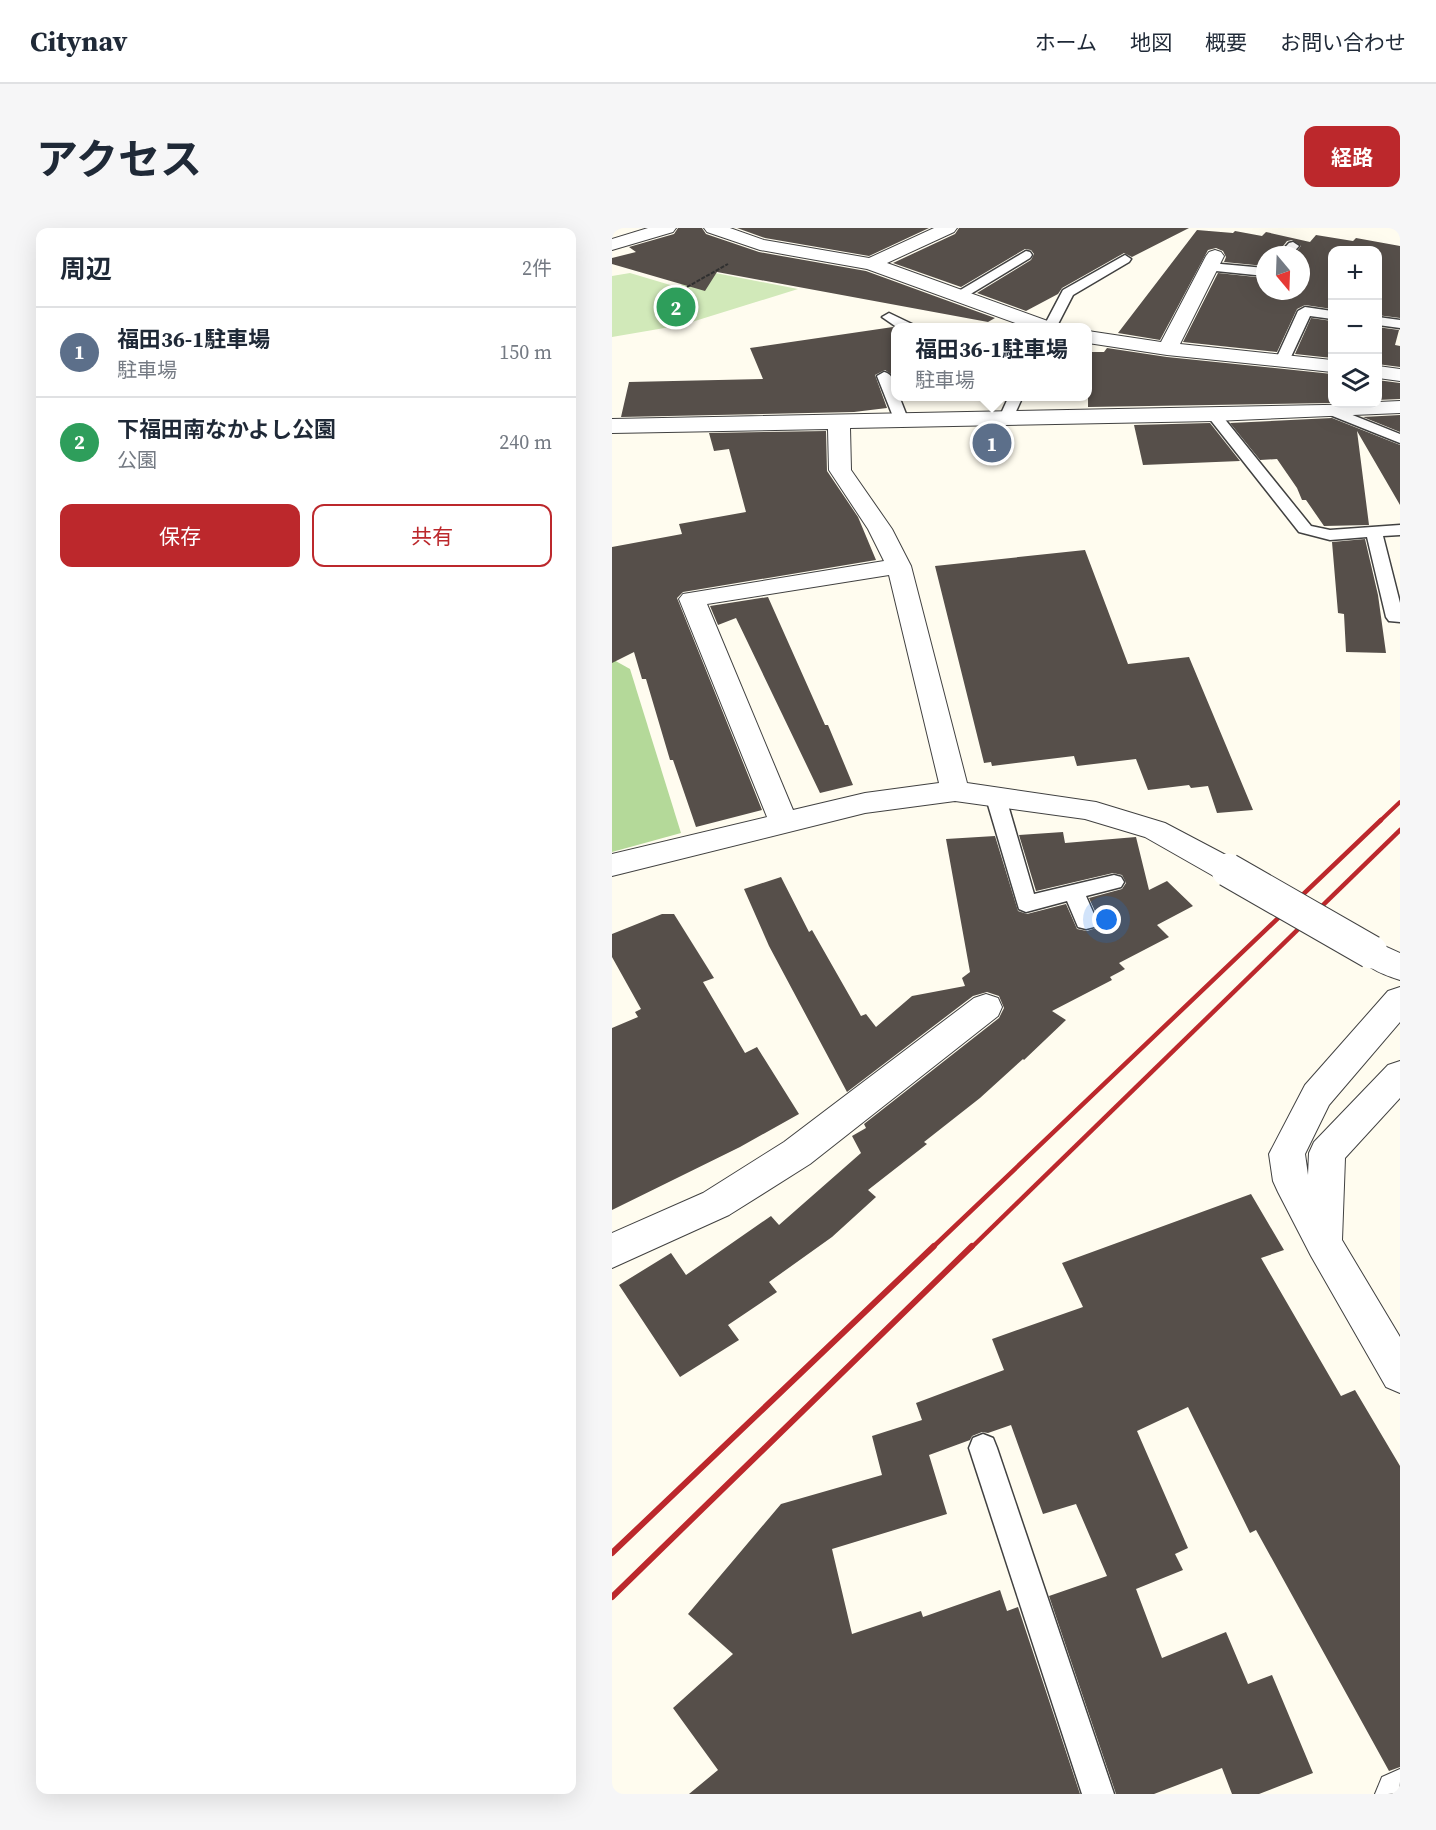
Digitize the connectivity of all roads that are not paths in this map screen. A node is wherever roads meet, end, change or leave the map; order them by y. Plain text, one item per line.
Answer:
1 (667, 228) edge
2 (719, 229) edge
3 (941, 229) edge
4 (612, 245) edge
5 (1026, 255) dead end
6 (1125, 259) dead end
7 (1212, 262) joint
8 (871, 264) junction
9 (1256, 270) edge
10 (997, 272) junction
11 (1017, 280) dead end
12 (959, 295) junction
13 (1328, 314) edge
14 (889, 317) dead end
15 (1382, 322) edge
16 (901, 323) edge
17 (1038, 323) edge
18 (1051, 323) edge
19 (1400, 324) edge
20 (1092, 338) edge
21 (1167, 349) junction
22 (1282, 359) junction
23 (1328, 365) edge
24 (884, 376) dead end
25 (891, 394) edge
26 (894, 401) edge
27 (1014, 401) edge
28 (1400, 406) edge
29 (1330, 410) junction
30 (1214, 415) junction
31 (1006, 418) junction
32 (901, 419) junction
33 (839, 421) junction
34 (612, 426) edge
35 (1400, 439) edge
36 (1400, 530) edge
37 (1374, 532) junction
38 (899, 566) junction
39 (1400, 617) edge
40 (955, 791) junction
41 (996, 798) junction
42 (783, 821) junction
43 (612, 865) edge
44 (1114, 882) dead end
45 (1074, 892) junction
46 (1086, 921) dead end
47 (1400, 968) edge
48 (1400, 1000) edge
49 (987, 1007) dead end
50 (1400, 1075) edge
51 (1324, 1244) junction
52 (612, 1251) edge
53 (1400, 1374) edge
54 (983, 1448) dead end
55 (1098, 1794) edge

1 - 4 street
2 - 8 street
3 - 8 street
5 - 10 lane
6 - 18 lane
7 - 9 lane
7 - 21 street
8 - 12 street
10 - 11 lane
10 - 12 lane
12 - 17 street
13 - 22 lane
14 - 16 lane
15 - 19 lane
20 - 21 street
21 - 22 street
22 - 23 street
24 - 25 lane
26 - 32 lane
27 - 31 lane
28 - 29 street
29 - 30 street
29 - 35 lane
30 - 31 street
30 - 37 lane
31 - 32 street
32 - 33 street
33 - 34 street
33 - 38 street
36 - 37 lane
37 - 39 lane
38 - 40 street
38 - 42 street
40 - 41 street
40 - 42 street
41 - 45 lane
41 - 47 street, bridge
42 - 43 street
44 - 45 lane
45 - 46 lane
48 - 51 street
49 - 52 street
50 - 51 street
51 - 53 street
54 - 55 lane

